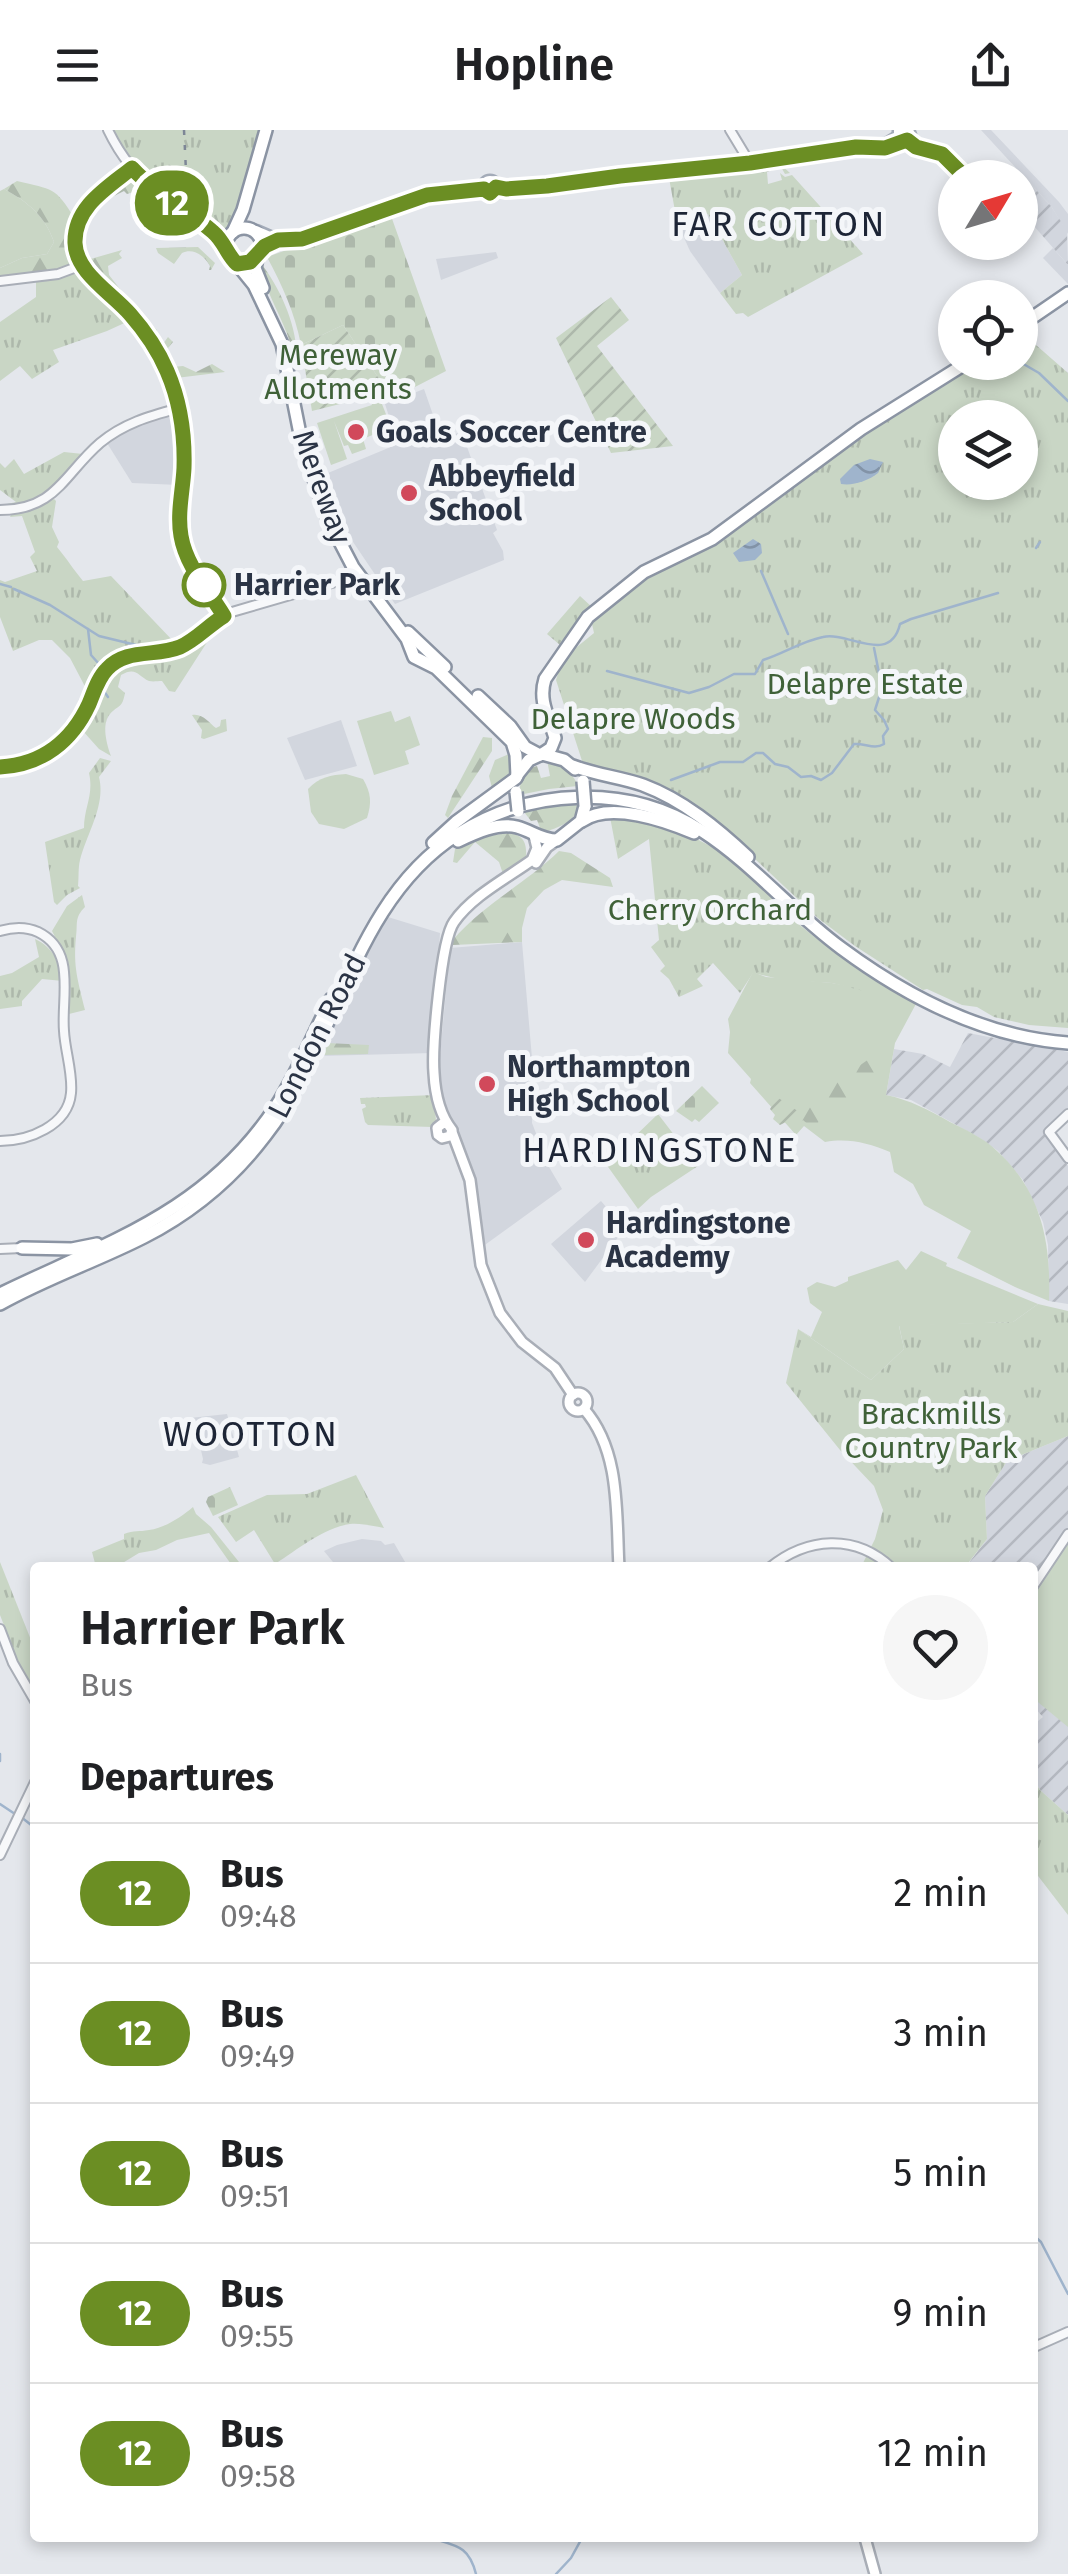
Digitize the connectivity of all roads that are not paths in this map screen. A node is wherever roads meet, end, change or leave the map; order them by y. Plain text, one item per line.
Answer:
1 (108, 130) edge
2 (269, 130) edge
3 (730, 130) edge
4 (904, 133) edge
5 (750, 163) junction
6 (132, 168) junction
7 (256, 230) junction
8 (215, 233) junction
9 (233, 233) junction
10 (278, 240) junction
11 (227, 250) junction
12 (260, 252) junction
13 (237, 264) junction
14 (82, 265) junction
15 (0, 281) edge
16 (1068, 293) edge
17 (1038, 314) edge
18 (939, 380) edge
19 (179, 408) junction
20 (0, 510) edge
21 (351, 572) junction
22 (224, 616) junction
23 (544, 707) junction
24 (541, 754) junction
25 (568, 764) junction
26 (0, 767) edge
27 (516, 777) junction
28 (632, 798) junction
29 (581, 822) junction
30 (531, 834) junction
31 (558, 840) junction
32 (426, 850) junction
33 (745, 864) junction
34 (768, 879) junction
35 (465, 909) junction
36 (0, 931) edge
37 (358, 956) junction
38 (1040, 1038) junction
39 (1068, 1041) edge
40 (1068, 1114) edge
41 (0, 1141) edge
42 (1068, 1158) edge
43 (139, 1230) junction
44 (22, 1248) joint
45 (0, 1249) edge
46 (0, 1294) edge
47 (0, 1306) edge
48 (1068, 1534) edge
49 (619, 1562) edge
50 (778, 1562) edge
51 (885, 1562) edge
52 (1038, 1579) edge
53 (0, 1629) edge
54 (30, 1692) edge
55 (30, 1792) edge
56 (0, 1855) edge
57 (1068, 2332) edge
58 (1038, 2345) edge
59 (865, 2542) edge
60 (875, 2574) edge

1 - 6 street
2 - 7 highway
2 - 9 highway
3 - 5 street
4 - 5 main road
5 - 10 main road
6 - 8 street
6 - 14 street
7 - 9 highway
7 - 10 main road
7 - 12 highway
8 - 9 street
8 - 11 street
9 - 11 highway
10 - 12 main road
11 - 13 highway
12 - 13 highway
12 - 24 highway, Mereway
13 - 21 highway, Mereway
14 - 15 street
14 - 19 street
16 - 17 highway
18 - 23 highway
19 - 20 street
19 - 22 street
21 - 22 street
21 - 27 highway, Mereway
22 - 26 street
23 - 24 highway
23 - 25 highway
24 - 25 highway
24 - 27 highway
25 - 29 highway, bridge
25 - 34 highway
27 - 30 highway, bridge
27 - 32 highway
28 - 32 highway, London Road
28 - 33 highway
28 - 34 highway
28 - 37 highway, London Road
29 - 31 highway
29 - 33 highway
30 - 31 highway
30 - 35 main road
30 - 37 highway
31 - 35 main road
32 - 43 highway, London Road
33 - 38 highway
34 - 38 highway
35 - 49 main road
36 - 41 street
37 - 47 highway, London Road
38 - 39 highway
40 - 42 street
43 - 44 highway
43 - 46 highway, London Road
44 - 45 street
48 - 52 street
50 - 51 street
53 - 54 street
55 - 56 street
57 - 58 street
59 - 60 main road

